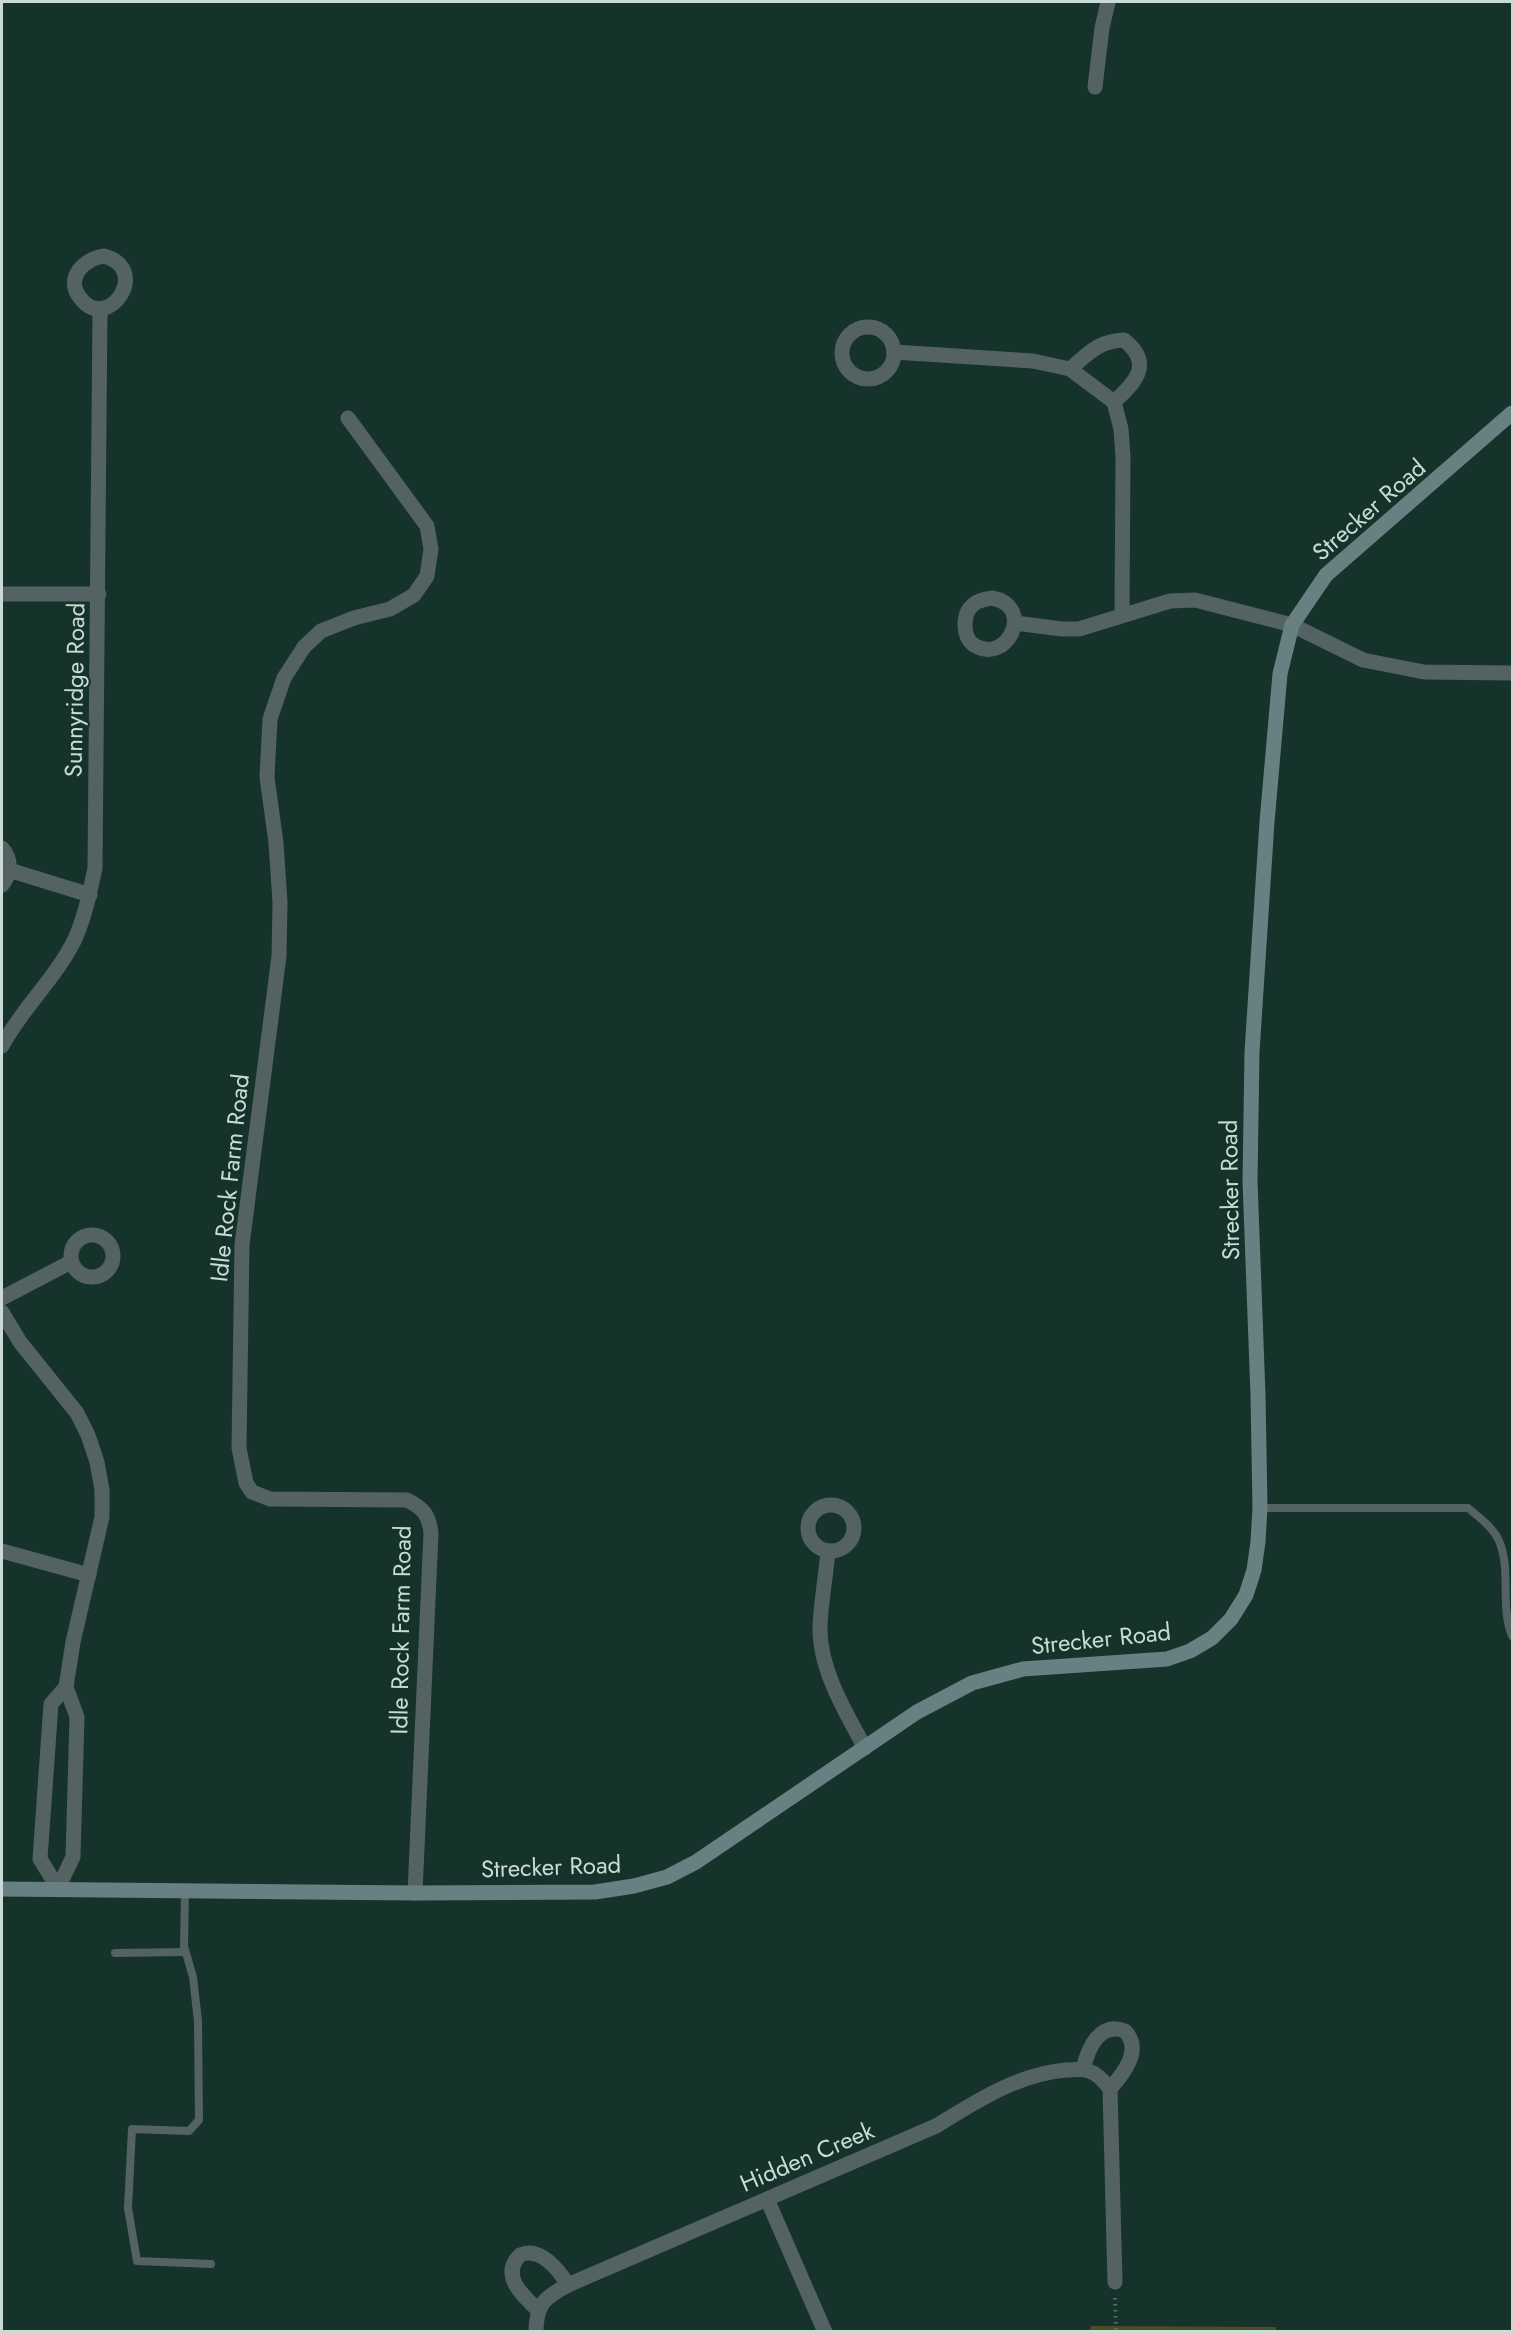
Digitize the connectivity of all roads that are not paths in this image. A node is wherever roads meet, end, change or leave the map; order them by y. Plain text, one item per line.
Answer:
1 (1108, 2) edge
2 (1095, 87) dead end
3 (100, 309) dead end
4 (894, 352) dead end
5 (1070, 369) junction
6 (1114, 402) junction
7 (1512, 413) edge
8 (348, 418) dead end
9 (2, 594) edge
10 (99, 594) junction
11 (1122, 614) junction
12 (1015, 623) dead end
13 (1292, 625) junction
14 (1512, 673) edge
15 (2, 849) edge
16 (9, 870) junction
17 (2, 885) edge
18 (90, 895) junction
19 (2, 1046) edge
20 (71, 1262) dead end
21 (2, 1298) edge
22 (2, 1312) edge
23 (1260, 1508) junction
24 (2, 1542) edge
25 (828, 1551) dead end
26 (2, 1552) edge
27 (89, 1575) junction
28 (1512, 1636) edge
29 (66, 1688) junction
30 (865, 1748) junction
31 (58, 1888) junction
32 (2, 1889) edge
33 (185, 1891) junction
34 (415, 1893) junction
35 (185, 1952) junction
36 (115, 1953) dead end
37 (1083, 2069) junction
38 (1105, 2083) junction
39 (766, 2199) junction
40 (211, 2264) dead end
41 (1115, 2282) road end
42 (568, 2285) junction
43 (538, 2310) junction
44 (536, 2331) edge
45 (825, 2331) edge

1 - 2 street
3 - 10 street, Sunnyridge Road
4 - 5 street
5 - 6 street
5 - 6 street
6 - 11 street
7 - 13 street, Strecker Road
8 - 34 street, Idle Rock Farm Road
9 - 10 street
10 - 18 street, Sunnyridge Road
11 - 12 street
11 - 13 street
13 - 14 street
13 - 23 street, Strecker Road
15 - 16 street
16 - 17 street
16 - 18 street
18 - 19 street, Sunnyridge Road
20 - 21 street
22 - 27 street
23 - 28 lane
23 - 30 street, Strecker Road
24 - 26 street
25 - 30 street
26 - 27 street
27 - 29 street
29 - 31 street
29 - 31 street
30 - 34 street, Strecker Road
31 - 32 street, Strecker Road
31 - 33 street, Strecker Road
33 - 34 street, Strecker Road
33 - 35 lane
35 - 36 lane
35 - 40 lane
37 - 38 street
37 - 38 street
37 - 39 street, Hidden Creek
38 - 41 street
39 - 42 street, Hidden Creek
39 - 45 street
42 - 43 street, Hidden Creek
42 - 43 street
43 - 44 street

